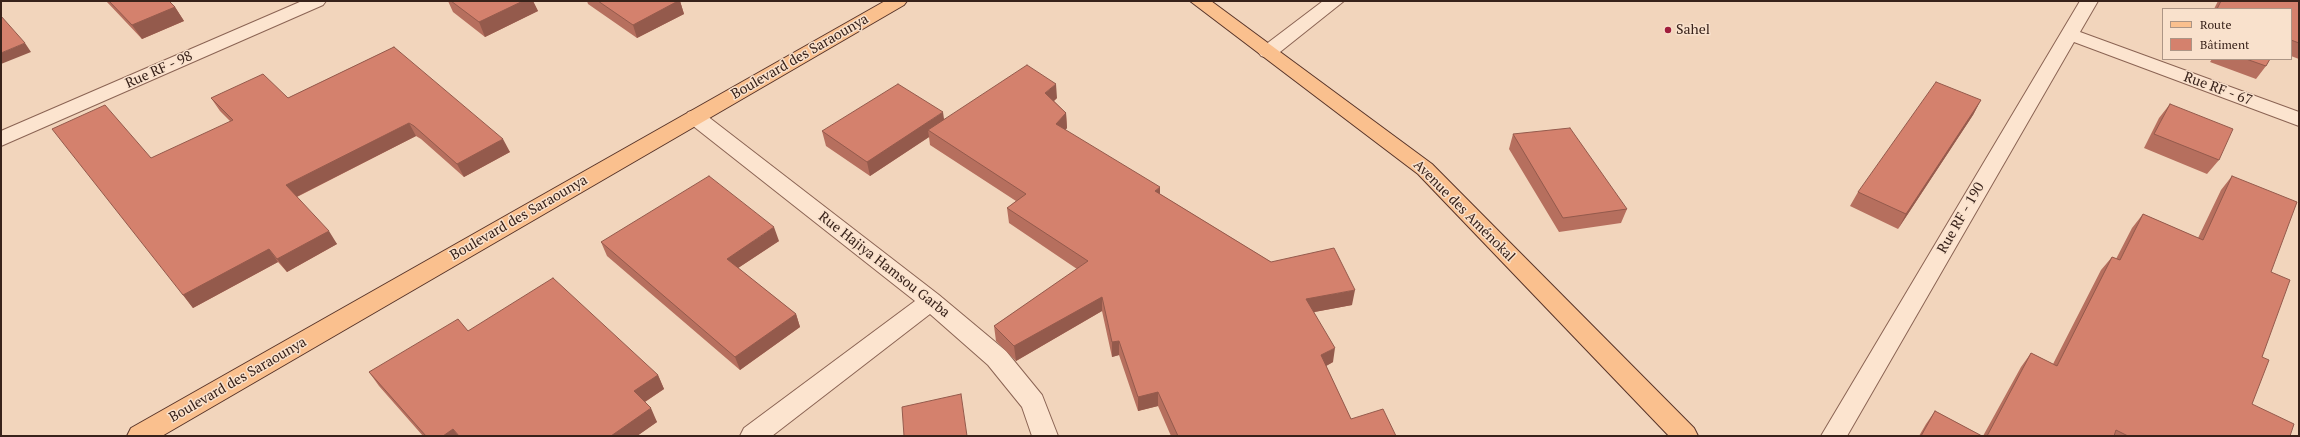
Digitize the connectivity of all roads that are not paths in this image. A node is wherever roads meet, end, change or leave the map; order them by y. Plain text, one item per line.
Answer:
1 (317, 1) edge
2 (898, 1) edge
3 (1199, 1) edge
4 (1335, 1) edge
5 (2089, 1) edge
6 (2069, 34) junction
7 (1268, 52) junction
8 (695, 117) junction
9 (2299, 119) edge
10 (1, 139) edge
11 (931, 301) junction
12 (140, 436) edge
13 (753, 436) edge
14 (1045, 436) edge
15 (1685, 436) edge
16 (1834, 436) edge

1 - 10 street, Rue RF - 98
2 - 8 main road, Boulevard des Saraounya
3 - 7 main road, Avenue des Aménokal
4 - 7 street
5 - 6 street, Rue RF - 190
6 - 9 street, Rue RF - 67
6 - 16 street, Rue RF - 190
7 - 15 main road, Avenue des Aménokal
8 - 11 street, Rue Hajiya Hamsou Garba
8 - 12 main road, Boulevard des Saraounya
11 - 13 street
11 - 14 street, Rue Hajiya Hamsou Garba

